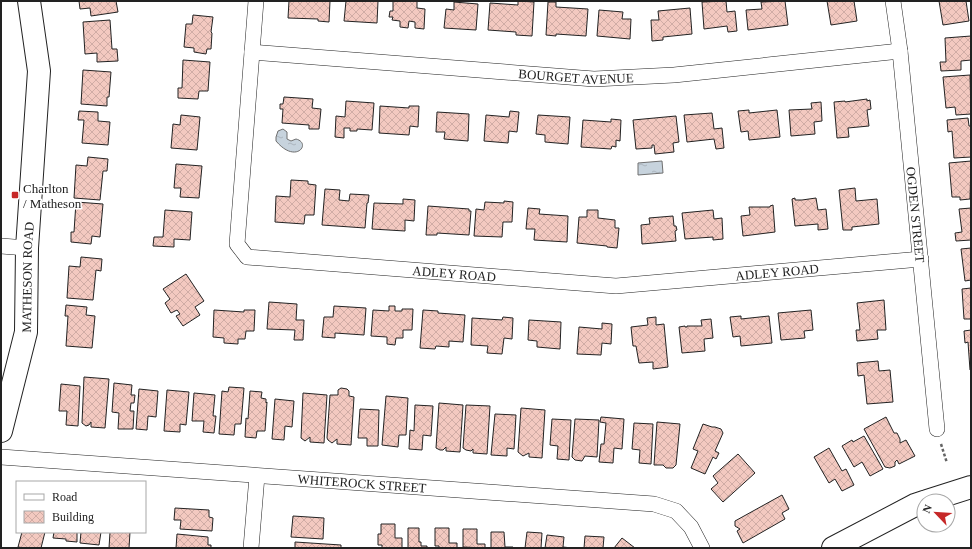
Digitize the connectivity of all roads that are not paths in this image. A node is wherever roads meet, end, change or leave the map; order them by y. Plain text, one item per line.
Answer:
1 (29, 1) edge
2 (256, 1) edge
3 (893, 1) edge
4 (900, 51) junction
5 (252, 52) junction
6 (1, 246) edge
7 (27, 248) junction
8 (921, 259) junction
9 (937, 429) road end
10 (1, 431) edge
11 (1, 457) edge
12 (257, 476) junction
13 (971, 487) edge
14 (952, 493) edge
15 (916, 505) edge
16 (251, 548) edge
17 (702, 548) edge
18 (833, 548) edge

1 - 7 street, MATHESON ROAD
2 - 5 street, ADLEY ROAD
3 - 4 street, OGDEN STREET
4 - 5 street, BOURGET AVENUE
4 - 8 street, OGDEN STREET
5 - 8 street, ADLEY ROAD
6 - 7 street
7 - 10 street, MATHESON ROAD
8 - 9 street, OGDEN STREET
11 - 12 street, WHITEROCK STREET
12 - 16 street
12 - 17 street, WHITEROCK STREET
13 - 14 street
15 - 18 street

